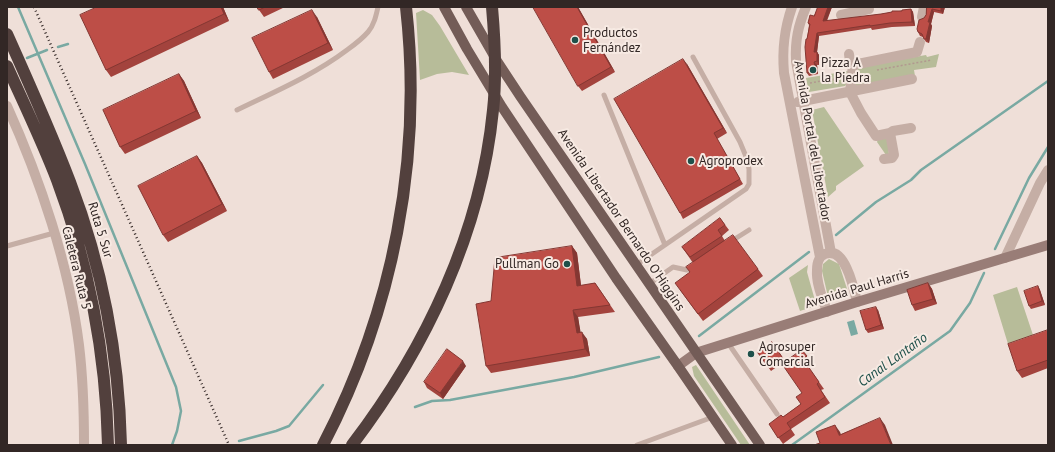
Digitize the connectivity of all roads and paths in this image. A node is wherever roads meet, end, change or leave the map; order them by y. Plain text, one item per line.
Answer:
1 (378, 7) edge
2 (406, 7) edge
3 (437, 7) edge
4 (466, 7) edge
5 (492, 7) edge
6 (792, 7) edge
7 (806, 7) edge
8 (873, 8) edge
9 (445, 10) edge
10 (841, 15) dead end
11 (7, 34) edge
12 (920, 42) dead end
13 (849, 54) dead end
14 (693, 57) dead end
15 (891, 58) junction
16 (853, 65) junction
17 (7, 66) edge
18 (912, 79) dead end
19 (895, 83) junction
20 (850, 92) junction
21 (604, 95) dead end
22 (803, 101) junction
23 (790, 104) junction
24 (7, 106) edge
25 (237, 110) dead end
26 (911, 128) dead end
27 (890, 133) junction
28 (884, 159) dead end
29 (1048, 170) edge
30 (749, 230) dead end
31 (54, 233) junction
32 (728, 244) edge
33 (665, 245) junction
34 (1048, 245) edge
35 (7, 246) edge
36 (831, 253) junction
37 (820, 257) junction
38 (1005, 258) junction
39 (636, 264) junction
40 (697, 265) edge
41 (649, 284) junction
42 (857, 302) junction
43 (827, 312) junction
44 (728, 343) junction
45 (696, 353) junction
46 (678, 366) junction
47 (777, 414) dead end
48 (713, 417) junction
49 (84, 445) edge
50 (108, 445) edge
51 (121, 445) edge
52 (323, 445) edge
53 (352, 445) edge
54 (637, 445) edge
55 (732, 445) edge
56 (760, 445) edge

1 - 25 lane
2 - 52 highway
3 - 9 lane
4 - 39 main road, Avenida Libertador Bernardo O'Higgins
5 - 53 highway
6 - 23 street, Avenida Portal del Libertador
7 - 22 street, Avenida Portal del Libertador
8 - 10 street
9 - 46 main road
11 - 51 highway, Ruta 5 Sur
12 - 15 street
13 - 16 street
14 - 33 lane
15 - 16 street
15 - 19 path
16 - 20 street
17 - 50 highway, Ruta 5 Sur
18 - 19 street
19 - 20 street
20 - 22 street
20 - 27 street
21 - 33 lane
22 - 23 street
22 - 36 street, Avenida Portal del Libertador
23 - 37 street, Avenida Portal del Libertador
24 - 31 street, Caletera Ruta 5
26 - 27 street
27 - 28 street
29 - 38 street
30 - 32 lane
31 - 35 lane
31 - 49 street, Caletera Ruta 5
33 - 39 lane
34 - 38 main road, Avenida Paul Harris
36 - 37 street
36 - 42 street
37 - 43 street, Avenida Portal del Libertador
38 - 42 main road, Avenida Paul Harris
39 - 41 main road, Avenida Libertador Bernardo O'Higgins
40 - 41 lane
41 - 45 main road, Avenida Libertador Bernardo O'Higgins
42 - 43 main road, Avenida Paul Harris
43 - 44 main road, Avenida Paul Harris
44 - 45 main road, Avenida Paul Harris
44 - 47 lane
45 - 46 main road, Avenida Paul Harris
45 - 56 main road, Avenida Libertador Bernardo O'Higgins
46 - 48 main road
48 - 54 lane
48 - 55 main road

